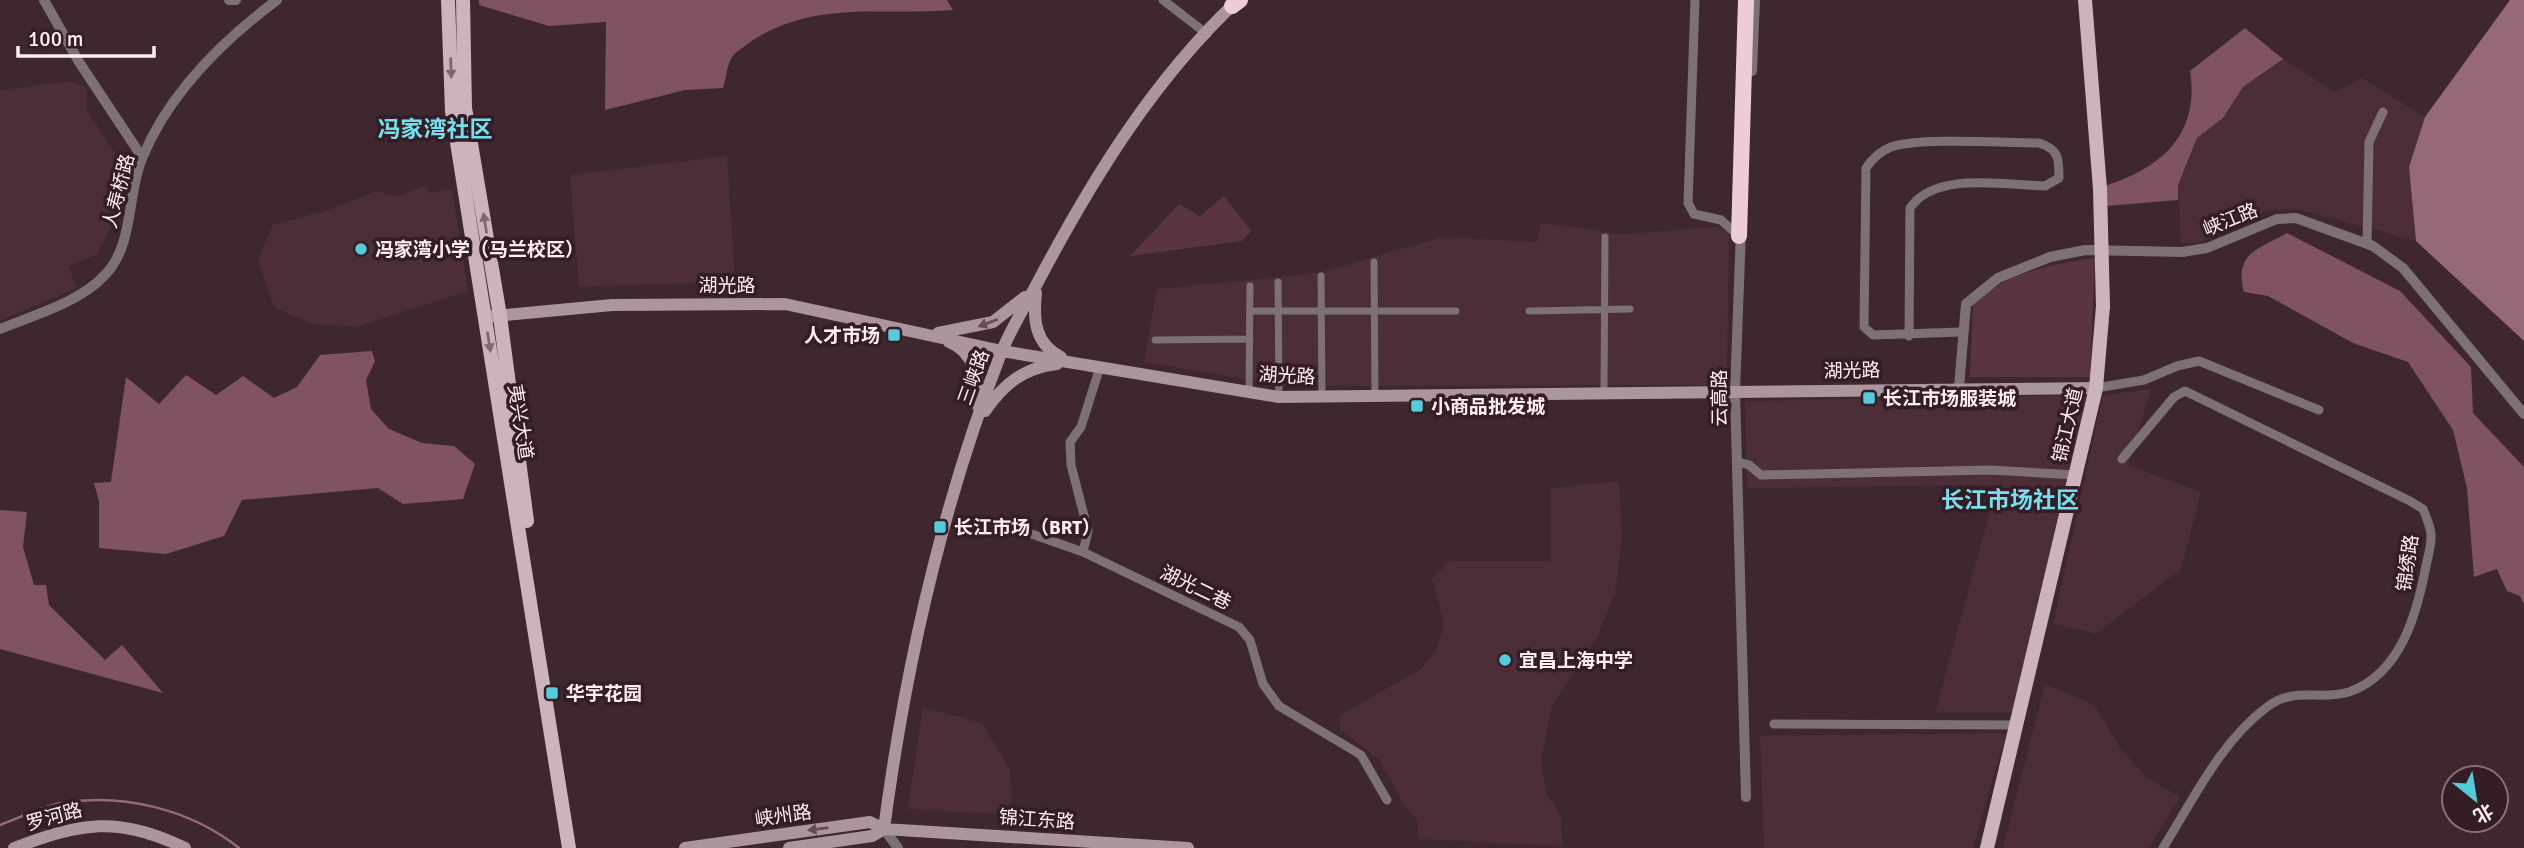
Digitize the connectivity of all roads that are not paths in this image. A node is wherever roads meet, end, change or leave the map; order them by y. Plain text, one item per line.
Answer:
1 (44, 0) edge
2 (229, 0) edge
3 (236, 0) edge
4 (277, 0) edge
5 (448, 0) edge
6 (463, 0) edge
7 (1163, 0) edge
8 (1695, 0) edge
9 (1746, 0) edge
10 (1755, 0) edge
11 (2084, 0) edge
12 (1237, 1) edge
13 (1207, 34) junction
14 (2383, 112) dead end
15 (142, 157) junction
16 (1739, 236) junction
17 (1605, 237) dead end
18 (2367, 244) junction
19 (1374, 262) dead end
20 (1321, 276) dead end
21 (1278, 282) dead end
22 (1037, 284) junction
23 (1250, 286) dead end
24 (1605, 309) junction
25 (1630, 309) dead end
26 (1250, 311) junction
27 (1278, 311) junction
28 (1322, 311) junction
29 (1375, 311) junction
30 (1456, 311) dead end
31 (1529, 311) dead end
32 (500, 316) junction
33 (485, 317) junction
34 (0, 329) edge
35 (1961, 332) junction
36 (926, 334) junction
37 (1909, 336) junction
38 (1250, 339) junction
39 (1155, 340) dead end
40 (1002, 351) junction
41 (1071, 362) junction
42 (1100, 367) junction
43 (1959, 387) junction
44 (2096, 388) junction
45 (1735, 391) junction
46 (1249, 392) junction
47 (1604, 393) junction
48 (1375, 396) junction
49 (1279, 397) junction
50 (1322, 397) junction
51 (2319, 410) dead end
52 (2524, 414) edge
53 (976, 424) junction
54 (2122, 459) dead end
55 (1738, 463) junction
56 (2076, 475) junction
57 (995, 521) dead end
58 (1083, 552) junction
59 (1774, 724) dead end
60 (2018, 725) junction
61 (1746, 797) dead end
62 (1387, 800) dead end
63 (884, 829) junction
64 (14, 848) edge
65 (185, 848) edge
66 (569, 848) edge
67 (577, 848) edge
68 (685, 848) edge
69 (789, 848) edge
70 (898, 848) edge
71 (1188, 848) edge
72 (1987, 848) edge
73 (2163, 848) edge

1 - 15 street
2 - 3 street
4 - 15 street, 人寿桥路
5 -> 33 main road, 夷兴大道
32 -> 6 main road, 夷兴大道
7 - 13 street
8 - 16 street
9 - 16 highway
10 - 16 street, 云高路
11 - 44 main road, 锦江大道, bridge
12 - 13 main road, 三峡路
13 - 22 main road, 三峡路
14 - 18 street
15 - 34 street, 人寿桥路
16 - 45 street, 云高路
17 - 24 street
18 - 35 street, 峡江路
18 - 52 street, 峡江路
19 - 29 street
20 - 28 street
21 - 27 street
22 -> 36 main road
22 - 40 main road, 三峡路
22 - 41 main road
23 - 26 street
24 - 25 street
24 - 31 street
24 - 47 street
26 - 27 street
26 - 38 street
27 - 28 street
27 - 49 street
28 - 29 street
28 - 50 street
29 - 30 street
29 - 48 street
32 - 33 main road, 湖光路
32 - 36 main road, 湖光路
32 - 67 main road, 夷兴大道
33 -> 66 main road, 夷兴大道
35 - 37 street
35 - 43 street, 峡江路
36 - 40 main road, 湖光路
36 - 53 main road
37 - 37 street
38 - 39 street
38 - 46 street
40 - 41 main road, 湖光路
40 - 53 main road, 三峡路
41 - 42 main road, 湖光路
41 - 53 main road
42 - 46 main road, 湖光路
42 - 58 street
43 - 44 main road, 湖光路
43 - 45 main road, 湖光路
44 - 51 street
44 - 56 main road, 锦江大道
45 - 47 main road, 湖光路
45 - 55 street, 云高路
46 - 49 main road, 湖光路
47 - 48 main road, 湖光路
48 - 50 main road, 湖光路
49 - 50 main road, 湖光路
53 - 63 main road, 三峡路
54 - 73 street, 锦绣路
55 - 56 street
55 - 61 street, 云高路
56 - 60 main road, 锦江大道
57 - 58 street, 湖光二巷
58 - 62 street, 湖光二巷
59 - 60 street
60 - 72 main road, 锦江大道
63 -> 68 main road, 峡州路
63 - 69 main road, 峡州路
63 - 70 street
63 - 71 main road, 锦江东路
64 - 65 main road, 罗河路

